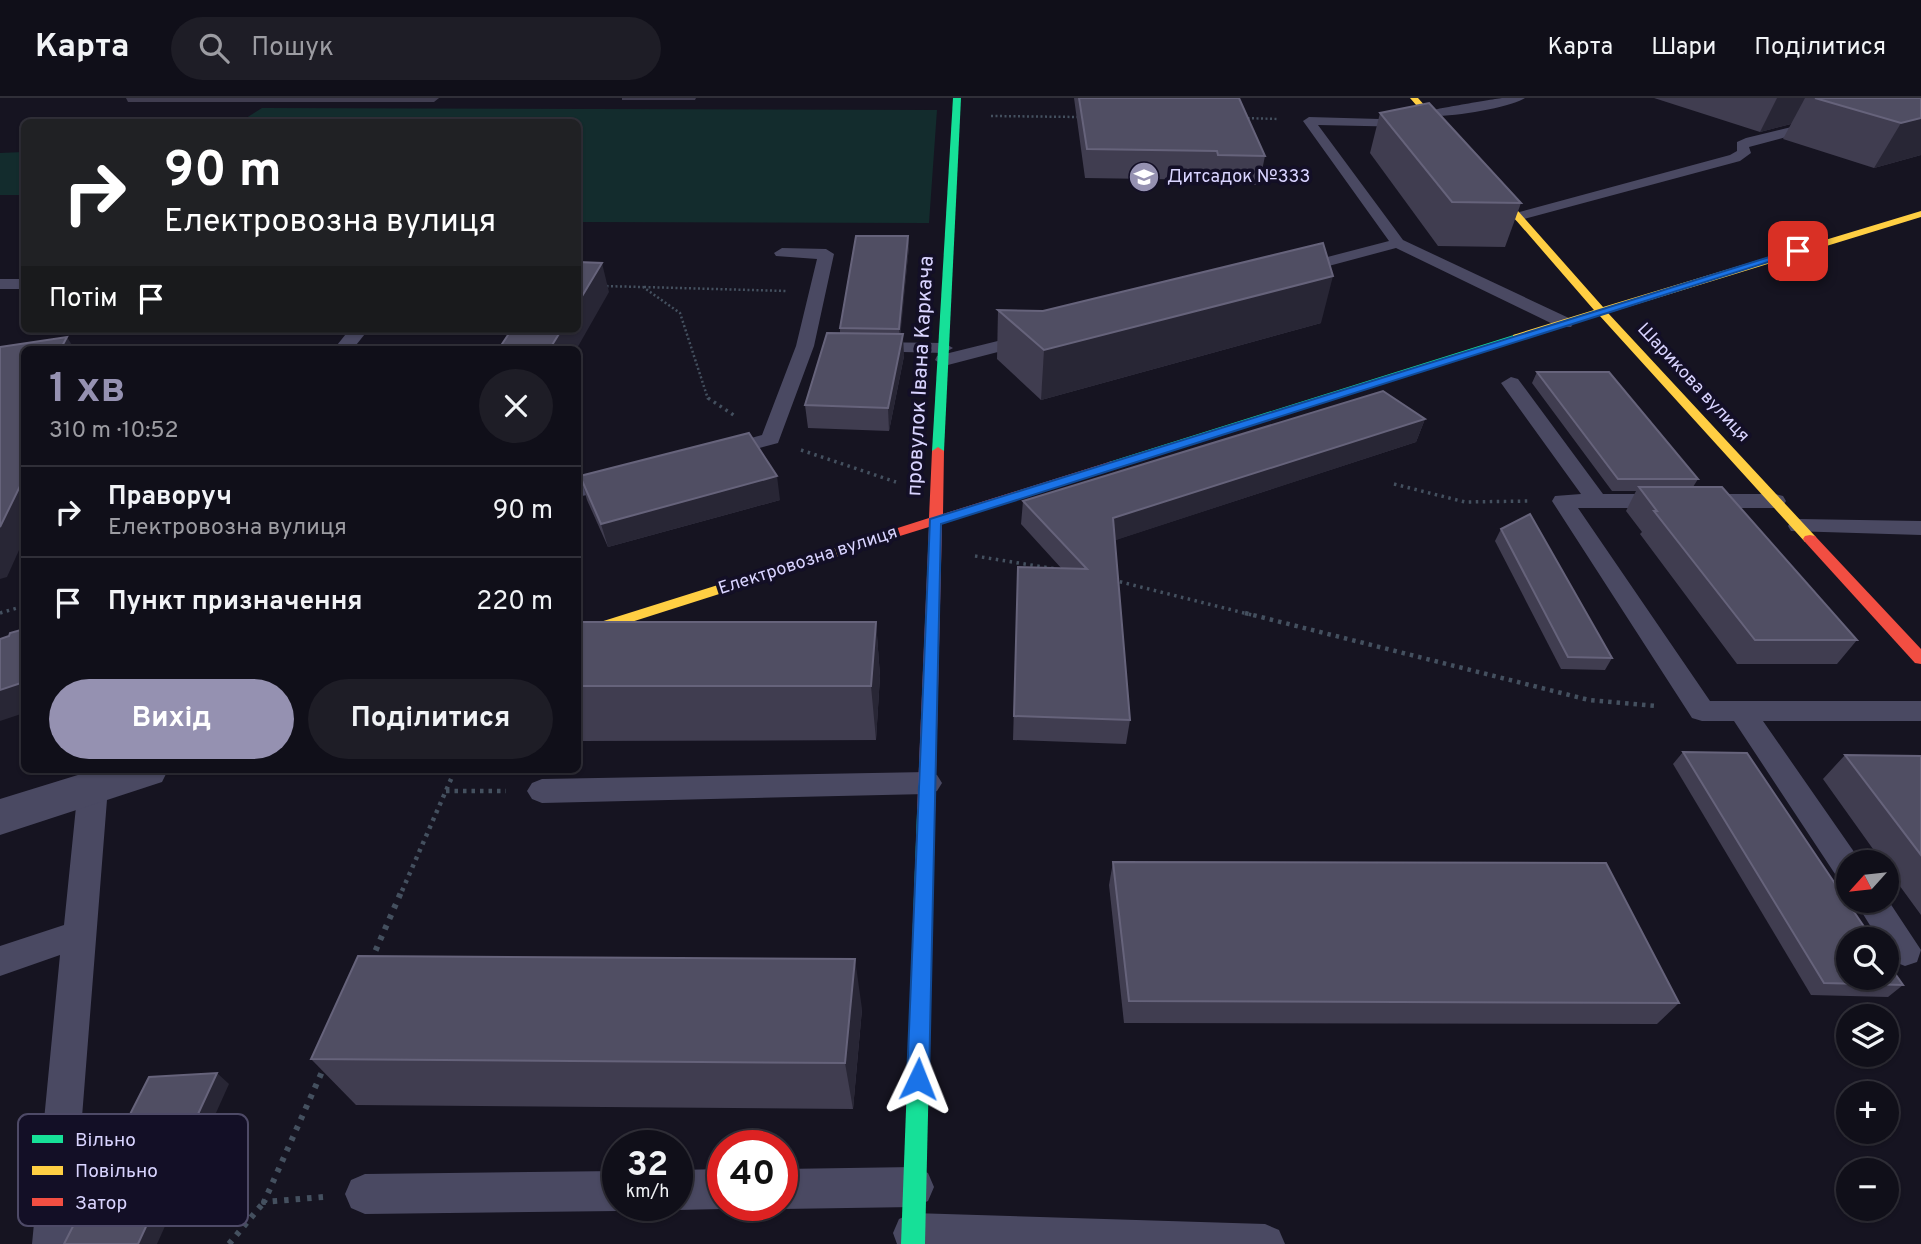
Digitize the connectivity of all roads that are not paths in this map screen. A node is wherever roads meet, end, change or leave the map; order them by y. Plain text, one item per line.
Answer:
1 (957, 98) edge
2 (1414, 98) edge
3 (1518, 98) edge
4 (1432, 118) junction
5 (1834, 120) dead end
6 (1921, 214) edge
7 (1517, 217) junction
8 (1398, 243) junction
9 (782, 253) dead end
10 (1278, 274) edge
11 (0, 284) edge
12 (21, 284) edge
13 (1601, 311) junction
14 (1565, 323) junction
15 (1051, 333) edge
16 (846, 346) edge
17 (944, 354) junction
18 (1511, 383) dead end
19 (707, 457) edge
20 (629, 477) edge
21 (581, 490) edge
22 (1597, 501) junction
23 (1775, 501) junction
24 (934, 522) junction
25 (1799, 526) junction
26 (1921, 528) edge
27 (581, 633) edge
28 (1921, 660) edge
29 (1921, 710) edge
30 (1742, 711) junction
31 (137, 773) edge
32 (927, 783) junction
33 (93, 787) junction
34 (542, 791) road end
35 (0, 817) edge
36 (1836, 850) edge
37 (1880, 914) edge
38 (79, 934) junction
39 (1905, 951) dead end
40 (0, 961) edge
41 (63, 1114) edge
42 (914, 1187) junction
43 (798, 1189) edge
44 (602, 1191) edge
45 (365, 1194) road end
46 (54, 1226) edge
47 (913, 1239) edge
48 (52, 1244) edge
49 (1265, 1244) edge

1 - 17 street, провулок Івана Каркача
2 - 4 street, Шарикова вулиця
3 - 4 lane
4 - 7 street, Шарикова вулиця
4 - 8 lane
5 - 7 lane
6 - 13 street, Електровозна вулиця
7 - 13 street, Шарикова вулиця
8 - 10 lane
8 - 14 lane
9 - 19 lane
11 - 12 lane
13 - 14 street, Електровозна вулиця
13 - 23 street, Шарикова вулиця
14 - 24 street, Електровозна вулиця
15 - 17 lane
16 - 17 lane
17 - 24 street, провулок Івана Каркача
18 - 22 lane
20 - 21 lane
22 - 23 lane
22 - 30 lane
23 - 25 street, Шарикова вулиця
24 - 27 street, Електровозна вулиця
24 - 32 street, провулок Івана Каркача
25 - 26 lane
25 - 28 street, Шарикова вулиця
29 - 30 lane
30 - 36 lane
31 - 33 street
32 - 34 lane
32 - 42 street, провулок Івана Каркача
33 - 35 street
33 - 38 lane
37 - 39 lane
38 - 40 lane
38 - 41 lane
42 - 43 lane
42 - 47 street, провулок Івана Каркача
44 - 45 lane
46 - 48 lane
47 - 49 lane

